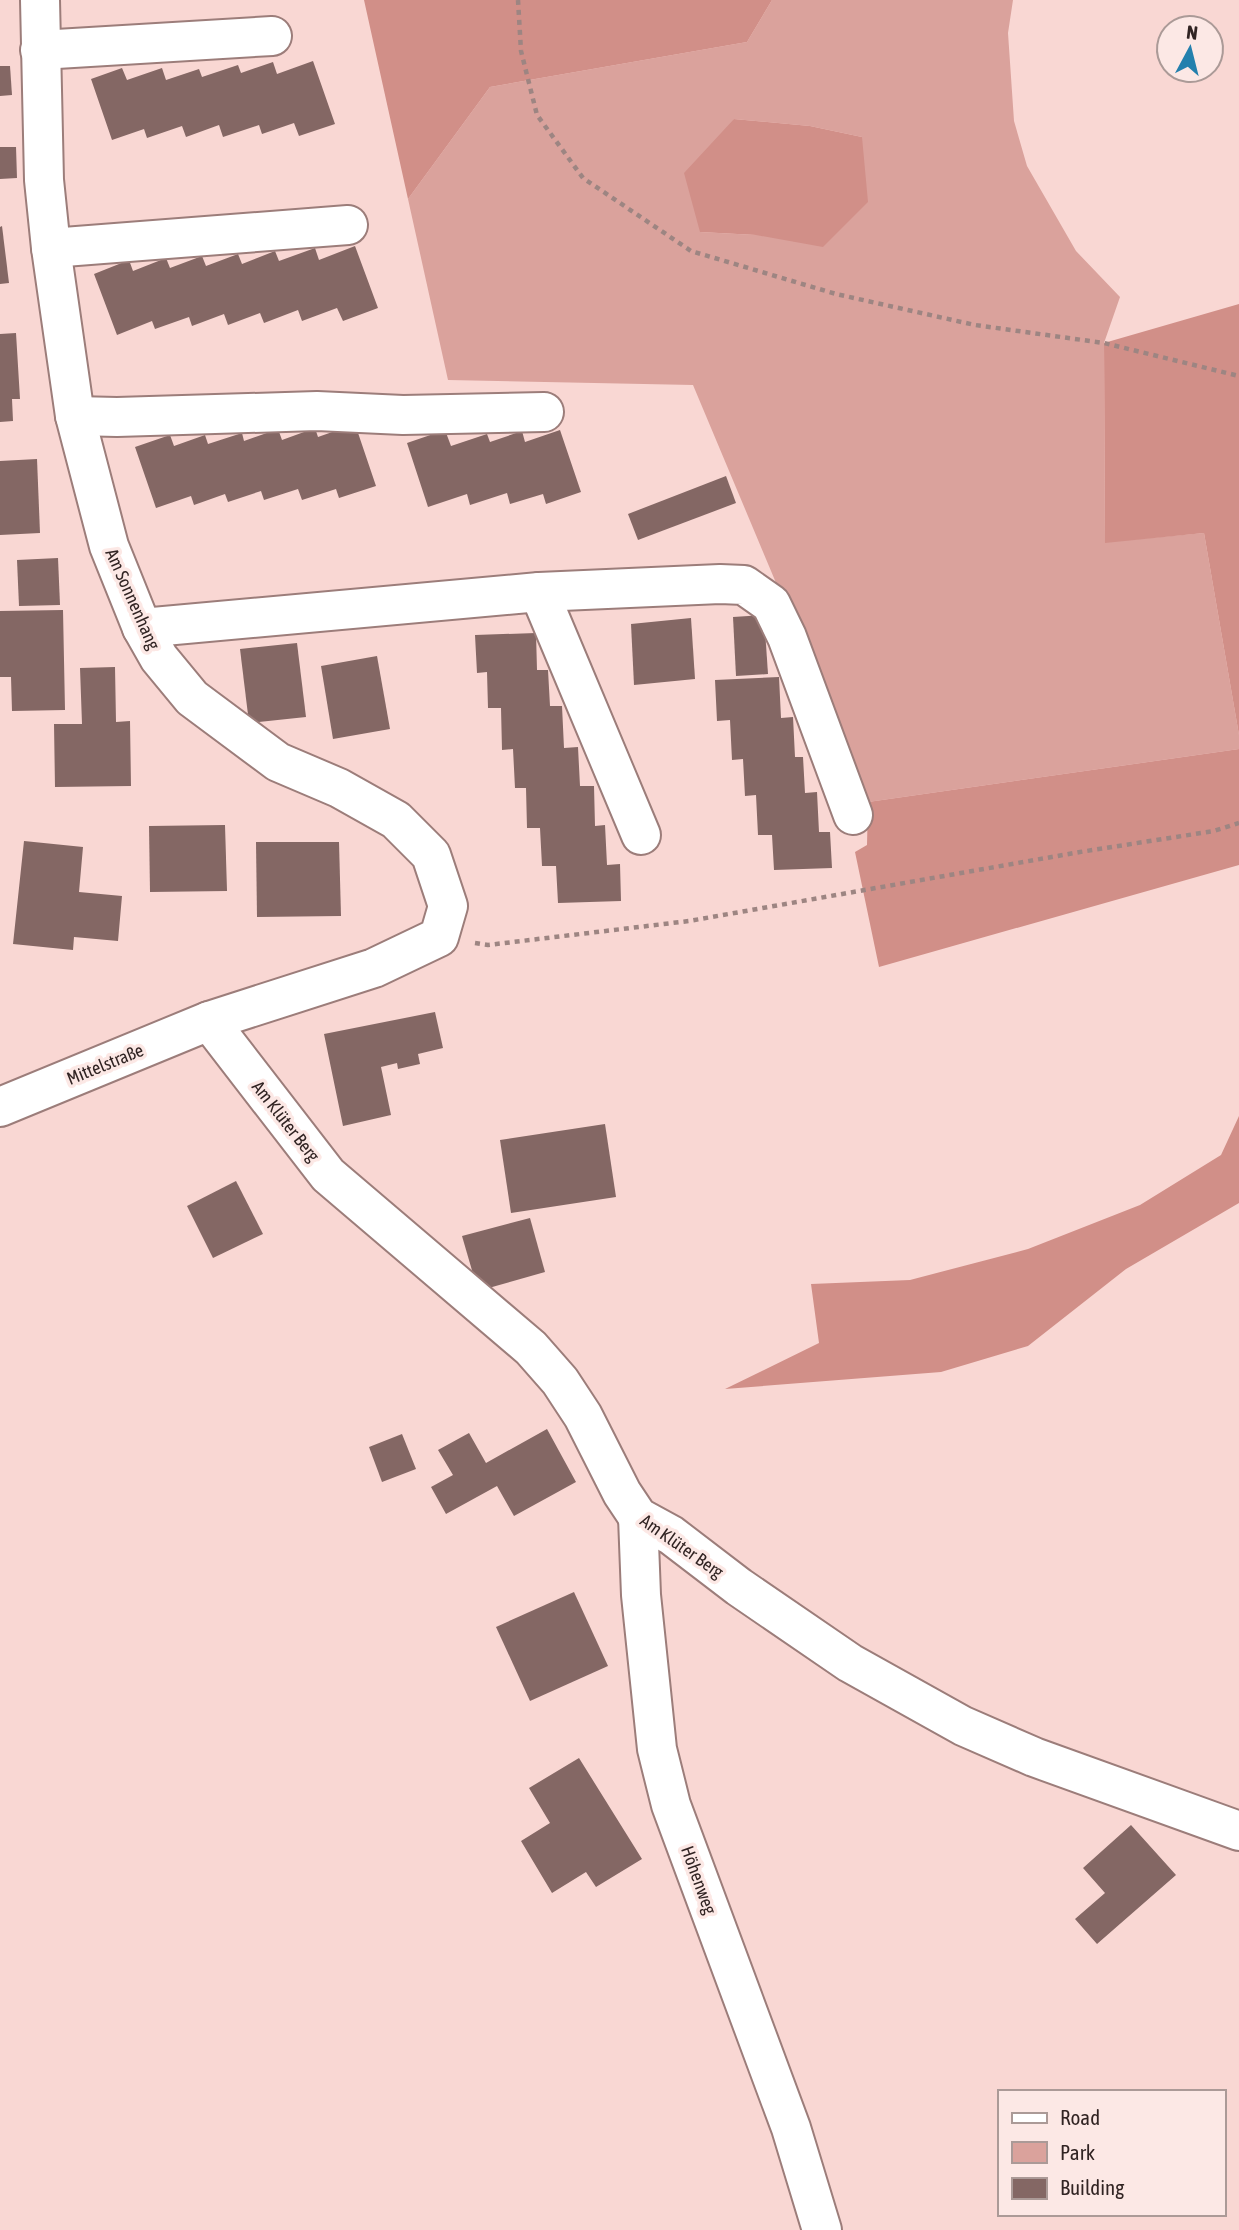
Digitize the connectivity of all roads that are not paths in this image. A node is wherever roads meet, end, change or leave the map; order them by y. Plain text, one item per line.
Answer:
1 (40, 0) edge
2 (272, 36) dead end
3 (40, 50) junction
4 (348, 225) dead end
5 (51, 248) junction
6 (544, 412) dead end
7 (75, 416) junction
8 (540, 592) junction
9 (142, 628) junction
10 (853, 815) dead end
11 (641, 835) dead end
12 (209, 1021) junction
13 (0, 1107) edge
14 (638, 1517) junction
15 (1239, 1831) edge
16 (822, 2230) edge

1 - 3 street, Am Sonnenhang
2 - 3 street
3 - 5 street, Am Sonnenhang
4 - 5 street
5 - 7 street, Am Sonnenhang
6 - 7 street
7 - 9 street, Am Sonnenhang
8 - 9 street
8 - 10 street
8 - 11 street
9 - 12 street, Am Sonnenhang
12 - 13 street, Mittelstraße
12 - 14 street, Am Klüter Berg
14 - 15 street, Am Klüter Berg
14 - 16 street, Höhenweg

